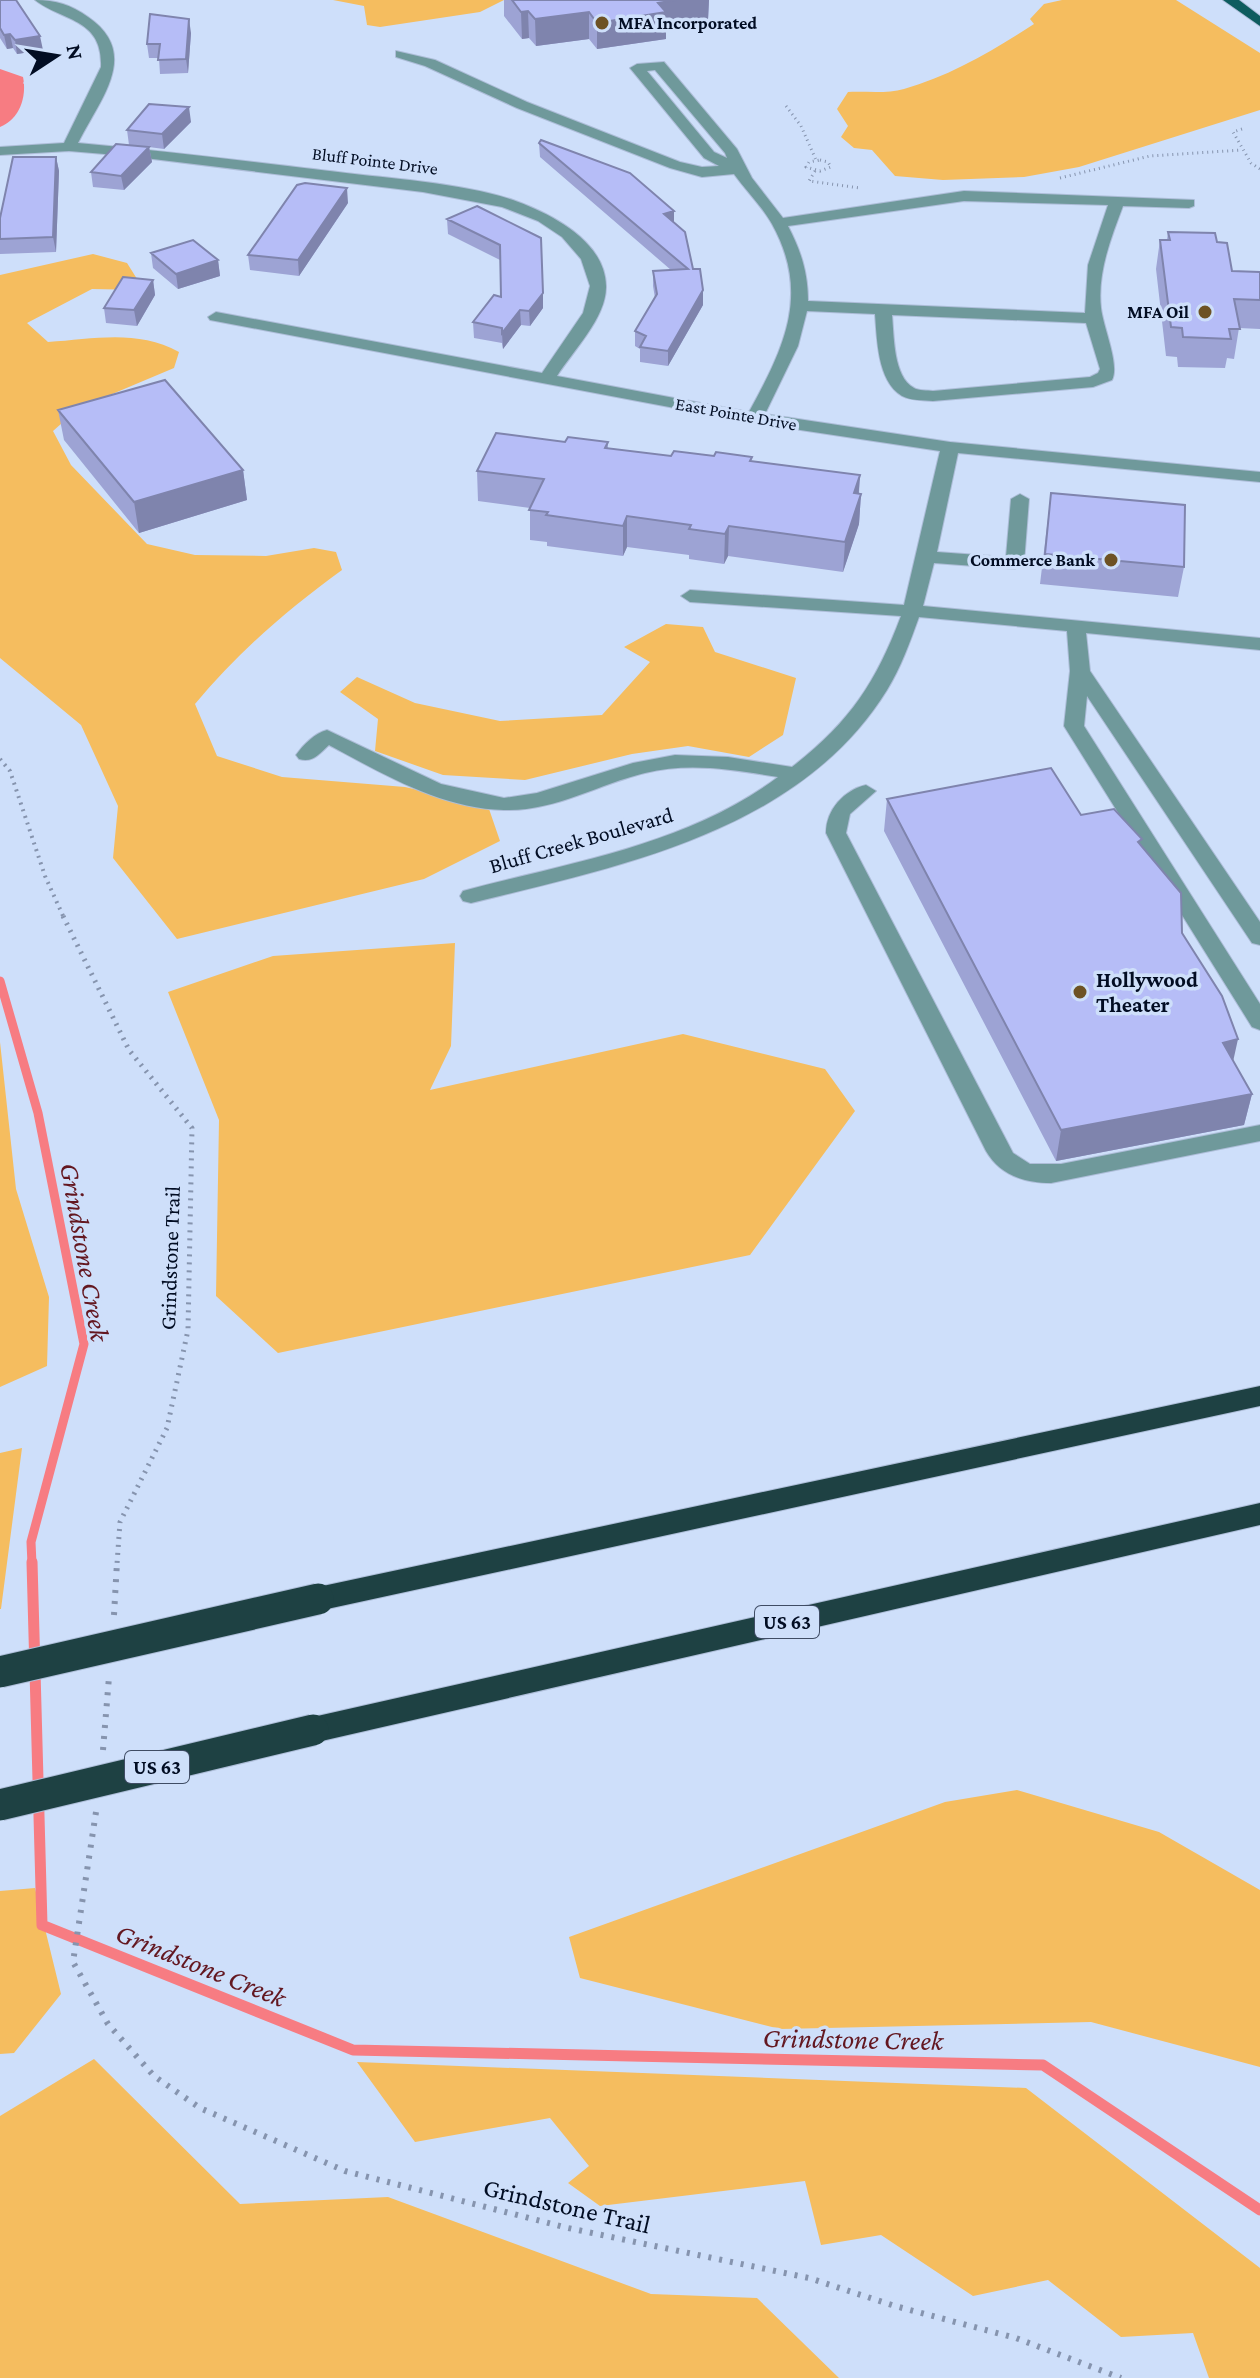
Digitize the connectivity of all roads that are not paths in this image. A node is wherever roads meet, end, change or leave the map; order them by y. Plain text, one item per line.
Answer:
1 (42, 0) edge
2 (1230, 0) edge
3 (1260, 22) edge
4 (401, 54) dead end
5 (69, 147) junction
6 (0, 151) edge
7 (736, 169) junction
8 (1117, 201) junction
9 (1189, 203) dead end
10 (780, 223) junction
11 (803, 298) junction
12 (883, 308) junction
13 (1092, 310) junction
14 (216, 317) dead end
15 (546, 379) junction
16 (754, 418) junction
17 (950, 447) junction
18 (1260, 477) edge
19 (1020, 499) dead end
20 (925, 557) junction
21 (690, 596) dead end
22 (913, 611) junction
23 (1076, 627) junction
24 (1260, 644) edge
25 (1080, 671) junction
26 (306, 755) dead end
27 (798, 774) junction
28 (866, 791) dead end
29 (471, 896) dead end
30 (1260, 938) edge
31 (1260, 1022) edge
32 (1260, 1133) edge
33 (1260, 1396) edge
34 (1260, 1514) edge
35 (0, 1672) edge
36 (0, 1805) edge

1 - 5 street
2 - 3 main road
4 - 7 street
5 - 6 street, Bluff Pointe Drive
5 - 15 street, Bluff Pointe Drive
7 - 7 street
7 - 10 street
8 - 9 street
8 - 10 street
8 - 13 street
10 - 11 street
11 - 12 street
11 - 13 street
11 - 16 street
12 - 13 street
12 - 13 street
14 - 15 street, East Pointe Drive
15 - 16 street, East Pointe Drive
16 - 17 street, East Pointe Drive
17 - 18 street, East Pointe Drive
17 - 20 street, Bluff Creek Boulevard
19 - 20 street
20 - 22 street, Bluff Creek Boulevard
21 - 22 street
22 - 23 street
22 - 27 street, Bluff Creek Boulevard
23 - 24 street
23 - 25 street
25 - 30 street
25 - 31 street
26 - 27 street
27 - 29 street, Bluff Creek Boulevard
28 - 32 street
33 - 35 highway, bridge
34 - 36 highway, US 63, bridge

